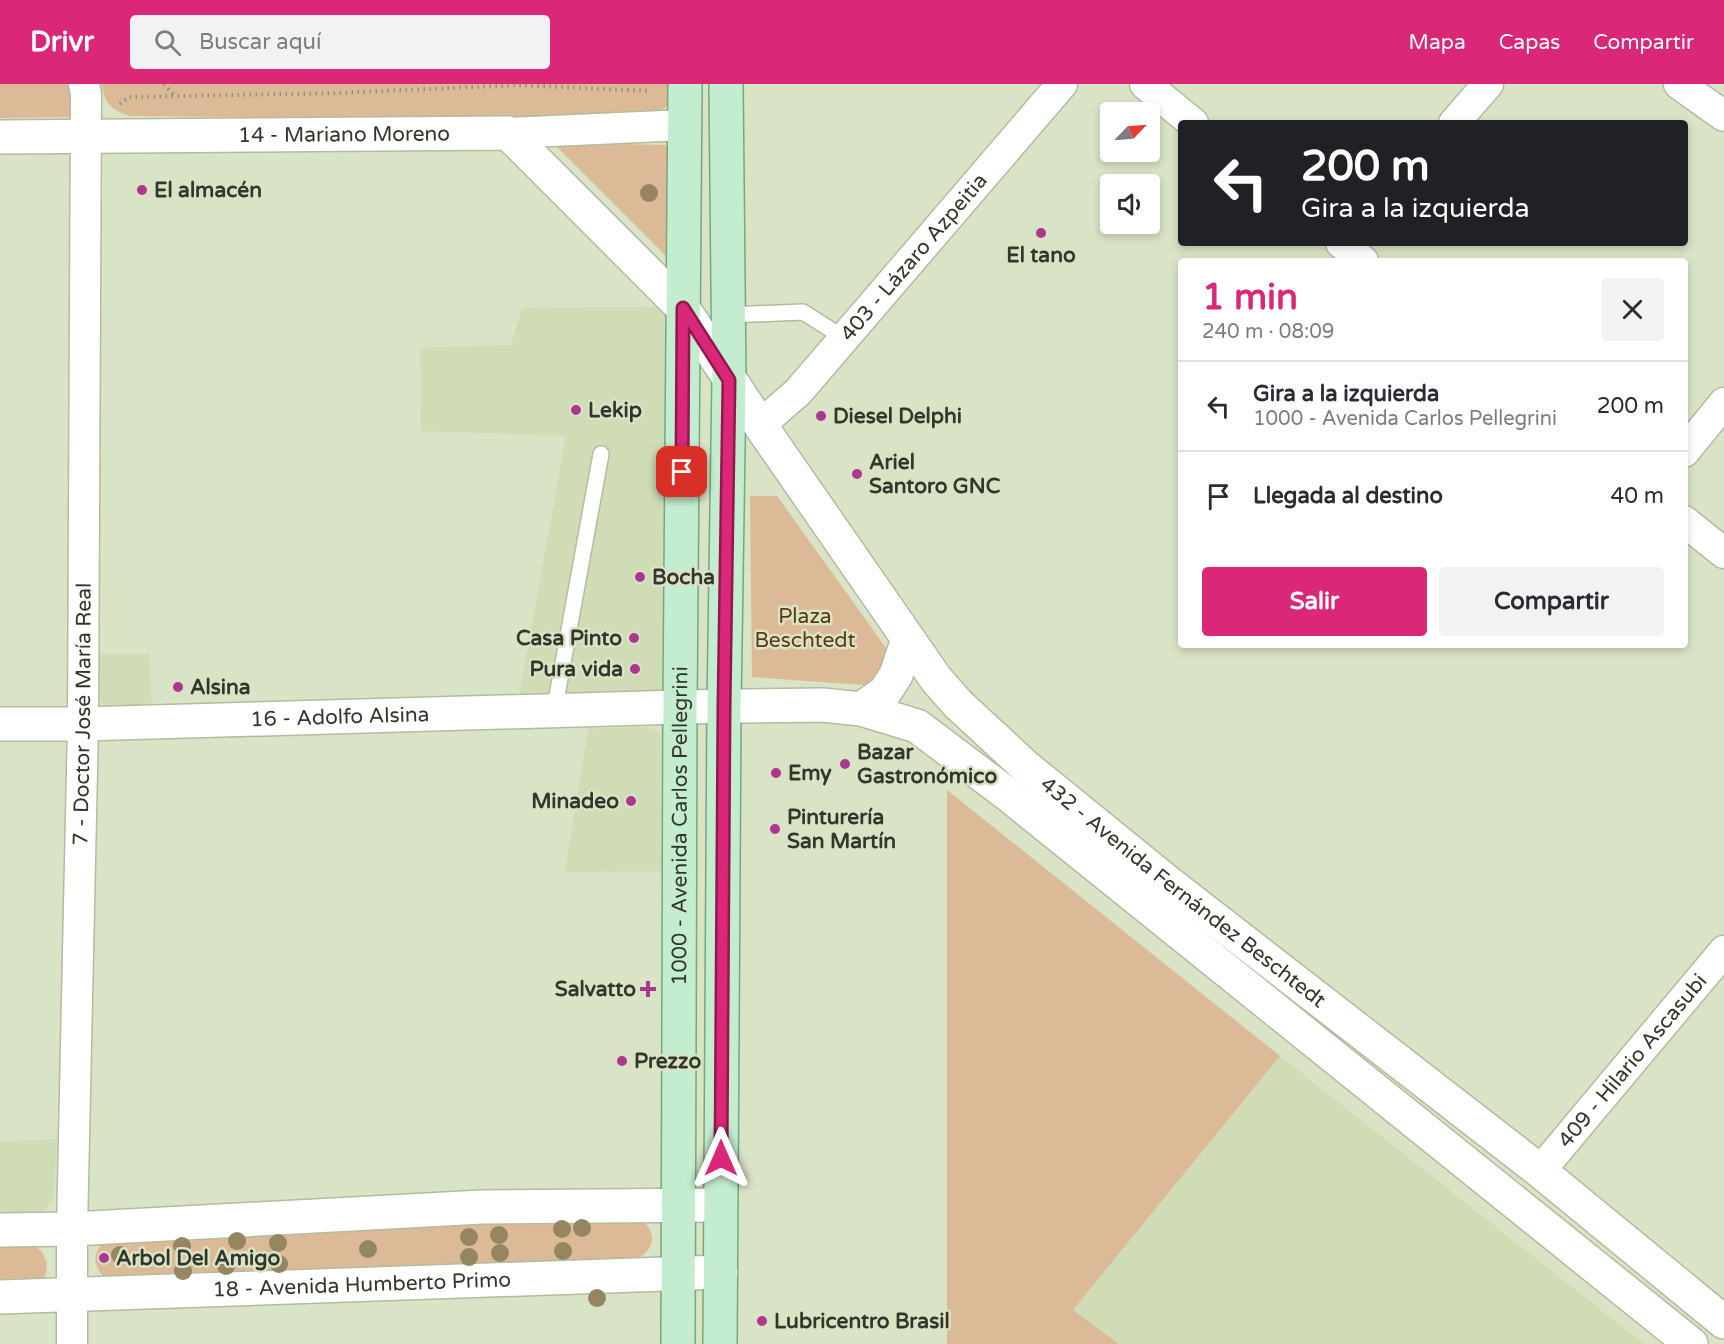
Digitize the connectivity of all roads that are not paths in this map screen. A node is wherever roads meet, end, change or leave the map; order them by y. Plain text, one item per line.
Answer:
1 (84, 84) edge
2 (685, 84) edge
3 (726, 84) edge
4 (1062, 84) edge
5 (1145, 84) edge
6 (1488, 84) edge
7 (1679, 84) edge
8 (1724, 116) edge
9 (1190, 120) edge
10 (1457, 120) edge
11 (685, 125) junction
12 (508, 133) junction
13 (97, 136) junction
14 (0, 137) edge
15 (683, 308) junction
16 (728, 315) junction
17 (844, 338) junction
18 (729, 380) junction
19 (1724, 403) edge
20 (760, 425) junction
21 (1688, 447) edge
22 (601, 454) dead end
23 (1688, 524) edge
24 (1724, 553) edge
25 (908, 639) junction
26 (680, 707) junction
27 (724, 707) junction
28 (861, 709) junction
29 (554, 712) junction
30 (0, 724) edge
31 (83, 724) junction
32 (1724, 951) edge
33 (1540, 1171) junction
34 (678, 1205) junction
35 (720, 1206) junction
36 (72, 1229) junction
37 (0, 1230) edge
38 (721, 1272) junction
39 (680, 1274) junction
40 (73, 1294) junction
41 (0, 1297) edge
42 (1724, 1322) edge
43 (72, 1344) edge
44 (678, 1344) edge
45 (720, 1344) edge
46 (1691, 1344) edge

1 - 13 street, 7 - Doctor José María Real
2 - 11 main road, 1000 - Avenida Carlos Pellegrini
3 - 16 main road, 1000 - Avenida Carlos Pellegrini
4 - 17 street, 403 - Lázaro Azpeitia
5 - 9 street
6 - 10 street
7 - 8 street
11 - 12 street, 14 - Mariano Moreno
11 - 15 main road, 1000 - Avenida Carlos Pellegrini
12 - 13 main road, 14 - Mariano Moreno
12 - 15 main road
13 - 14 main road, 14 - Mariano Moreno
13 - 31 street, 7 - Doctor José María Real
15 - 18 main road
15 - 26 main road, 1000 - Avenida Carlos Pellegrini
16 - 17 lane
16 - 18 main road, 1000 - Avenida Carlos Pellegrini
17 - 20 street, 403 - Lázaro Azpeitia
18 - 20 main road, 432 - Avenida Fernández Beschtedt
18 - 27 main road, 1000 - Avenida Carlos Pellegrini
19 - 21 street
20 - 25 main road, 432 - Avenida Fernández Beschtedt
22 - 29 lane
23 - 24 street
25 - 28 main road
25 - 33 main road, 432 - Avenida Fernández Beschtedt
26 - 27 main road, 432 - Avenida Fernández Beschtedt
26 - 29 main road, 16 - Adolfo Alsina
26 - 34 main road, 1000 - Avenida Carlos Pellegrini
27 - 28 main road, 432 - Avenida Fernández Beschtedt
27 - 35 main road, 1000 - Avenida Carlos Pellegrini
28 - 46 main road, 432 - Avenida Fernández Beschtedt
29 - 31 main road, 16 - Adolfo Alsina
30 - 31 main road, 16 - Adolfo Alsina
31 - 36 street, 7 - Doctor José María Real
32 - 33 street, 409 - Hilario Ascasubi
33 - 42 main road, 432 - Avenida Fernández Beschtedt
34 - 35 main road
34 - 36 main road
34 - 39 main road, 1000 - Avenida Carlos Pellegrini
35 - 38 main road, 1000 - Avenida Carlos Pellegrini
36 - 37 main road
36 - 40 street, 7 - Doctor José María Real
38 - 39 main road, 18 - Avenida Humberto Primo
38 - 45 main road, 1000 - Avenida Carlos Pellegrini
39 - 40 main road, 18 - Avenida Humberto Primo
39 - 44 main road, 1000 - Avenida Carlos Pellegrini
40 - 41 main road, 18 - Avenida Humberto Primo
40 - 43 street, 7 - Doctor José María Real

